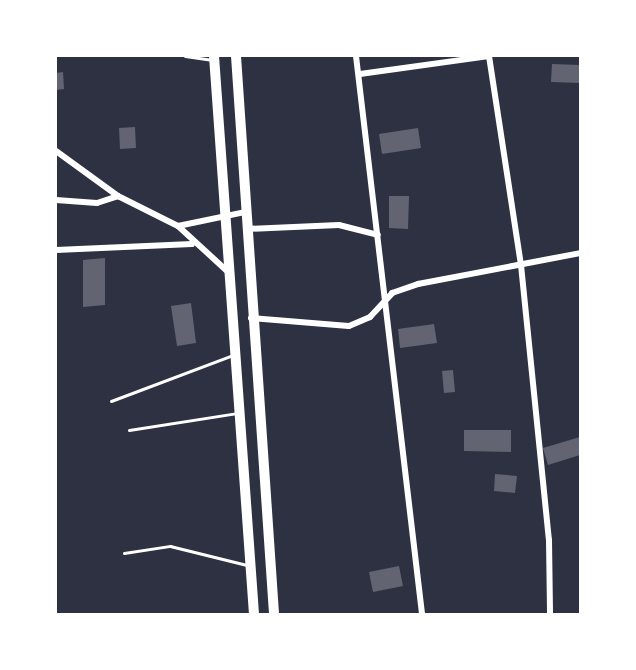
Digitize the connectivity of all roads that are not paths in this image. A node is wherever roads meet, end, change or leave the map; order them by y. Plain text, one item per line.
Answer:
1 (185, 56) edge
2 (236, 56) edge
3 (356, 56) edge
4 (489, 56) edge
5 (214, 58) edge
6 (360, 74) junction
7 (56, 151) edge
8 (118, 195) junction
9 (56, 200) edge
10 (245, 212) junction
11 (224, 213) junction
12 (178, 226) junction
13 (246, 229) junction
14 (378, 235) junction
15 (192, 244) junction
16 (56, 250) edge
17 (580, 253) edge
18 (521, 265) junction
19 (226, 270) junction
20 (384, 299) junction
21 (251, 318) junction
22 (235, 354) junction
23 (111, 400) dead end
24 (239, 413) junction
25 (129, 430) dead end
26 (124, 553) dead end
27 (251, 566) junction
28 (254, 615) edge
29 (274, 615) edge
30 (422, 615) edge
31 (550, 615) edge

1 - 5 lane
2 - 10 highway
3 - 6 street
4 - 6 street
4 - 18 street
5 - 11 highway
6 - 14 street
7 - 8 street
8 - 9 street
8 - 12 street
10 - 11 street
10 - 13 highway
11 - 12 street
11 - 19 highway
12 - 15 street
13 - 14 street
13 - 21 highway
14 - 20 street
15 - 16 street
15 - 19 street
17 - 18 street
18 - 20 street
18 - 31 street
19 - 22 highway
20 - 21 street
20 - 30 street
21 - 29 highway
22 - 23 lane
22 - 24 highway
24 - 25 lane
24 - 27 highway
26 - 27 lane
27 - 28 highway

